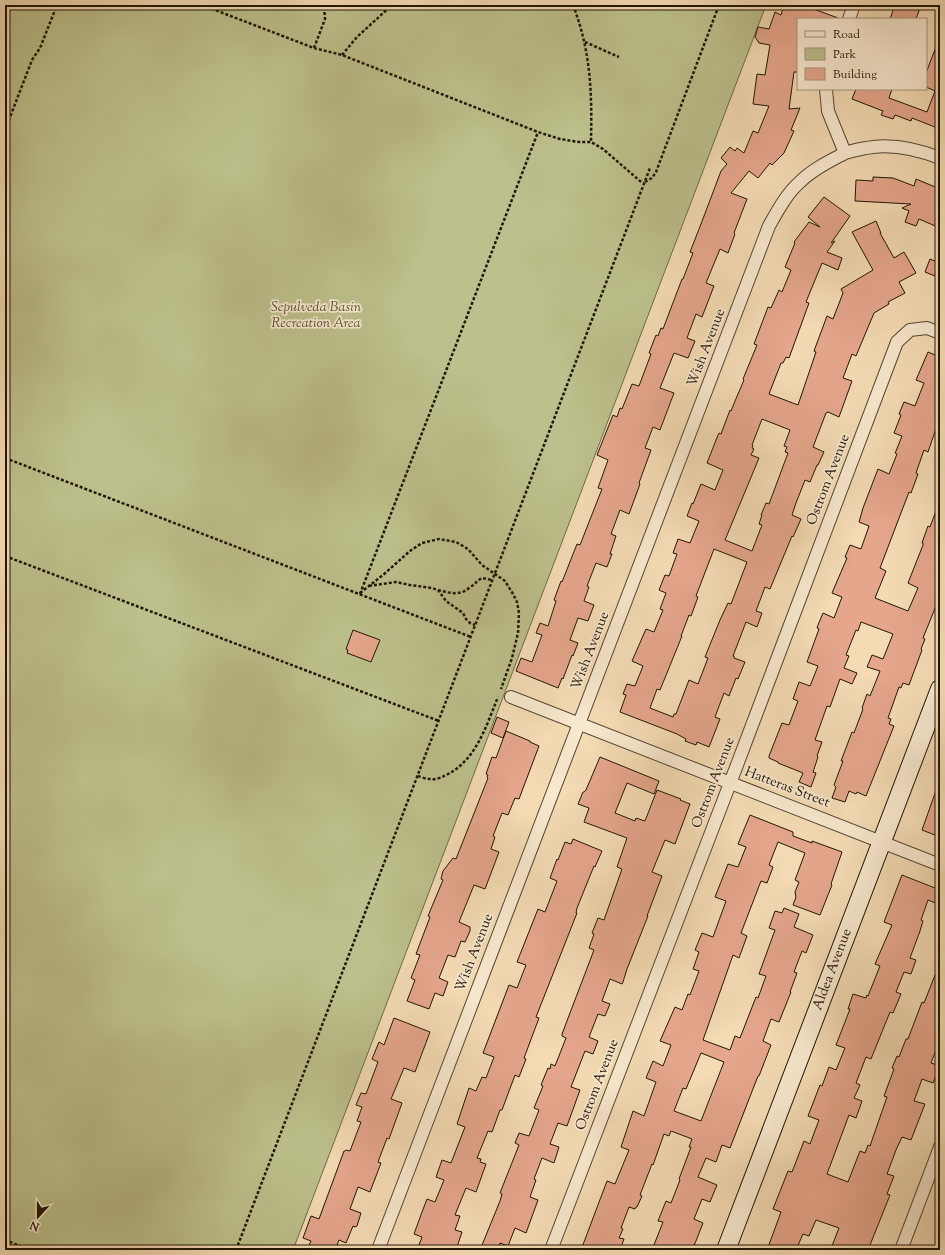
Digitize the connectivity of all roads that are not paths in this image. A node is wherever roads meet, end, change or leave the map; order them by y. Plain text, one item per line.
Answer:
1 (854, 5) edge
2 (849, 18) edge
3 (826, 90) edge
4 (845, 153) junction
5 (940, 158) edge
6 (940, 333) edge
7 (940, 689) edge
8 (511, 697) dead end
9 (579, 724) junction
10 (730, 782) junction
11 (882, 842) junction
12 (940, 864) edge
13 (940, 1147) edge
14 (378, 1250) edge
15 (551, 1250) edge
16 (726, 1250) edge
17 (901, 1250) edge

1 - 2 street
3 - 4 street
4 - 5 street, Wish Avenue
4 - 9 street, Wish Avenue
6 - 10 street, Ostrom Avenue
7 - 11 street, Aldea Avenue
8 - 9 street, Hatteras Street
9 - 10 street, Hatteras Street
9 - 14 street, Wish Avenue
10 - 11 street, Hatteras Street
10 - 15 street, Ostrom Avenue
11 - 12 street, Hatteras Street
11 - 16 street, Aldea Avenue
13 - 17 street

